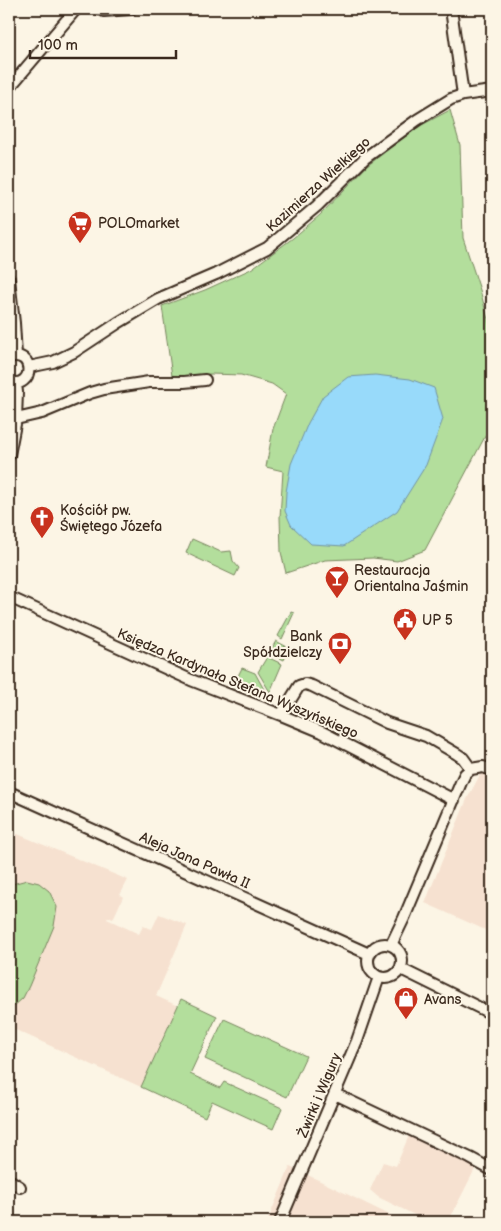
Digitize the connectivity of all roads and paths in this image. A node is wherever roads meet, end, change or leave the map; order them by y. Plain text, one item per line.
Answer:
1 (76, 9) edge
2 (99, 9) edge
3 (131, 9) edge
4 (451, 9) edge
5 (9, 88) edge
6 (492, 91) edge
7 (463, 94) junction
8 (9, 279) edge
9 (12, 356) edge
10 (29, 367) junction
11 (205, 380) dead end
12 (12, 383) edge
13 (16, 419) junction
14 (11, 433) edge
15 (9, 455) edge
16 (9, 597) edge
17 (281, 714) junction
18 (471, 768) junction
19 (492, 770) edge
20 (9, 792) edge
21 (454, 800) junction
22 (392, 944) junction
23 (369, 954) junction
24 (401, 969) junction
25 (379, 977) junction
26 (492, 1014) edge
27 (335, 1094) junction
28 (492, 1170) edge
29 (9, 1180) edge
30 (20, 1187) dead end
31 (280, 1222) edge

1 - 5 street
2 - 3 street
4 - 7 street
6 - 7 street, Kazimierza Wielkiego
7 - 10 street, Kazimierza Wielkiego
8 - 9 street
9 - 10 street
10 - 12 street
11 - 13 street
12 - 13 street
13 - 14 street
14 - 15 street
16 - 17 street, Księdza Kardynała Stefana Wyszyńskiego
17 - 18 street
17 - 21 street, Księdza Kardynała Stefana Wyszyńskiego
18 - 19 street
18 - 21 street
20 - 23 street, Aleja Jana Pawła II
21 - 22 street
22 - 23 street
22 - 24 street
23 - 25 street
24 - 25 street
24 - 26 street
25 - 27 street, Żwirki i Wigury
27 - 28 street
27 - 31 street, Żwirki i Wigury
29 - 30 street

